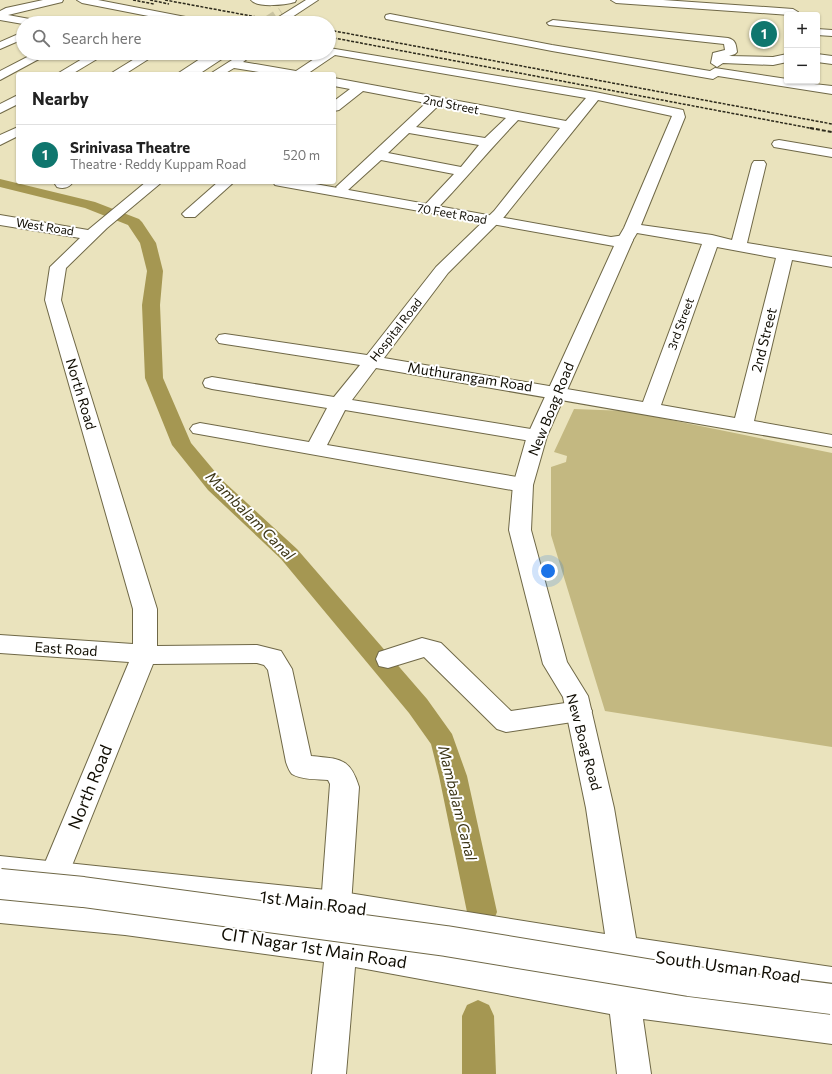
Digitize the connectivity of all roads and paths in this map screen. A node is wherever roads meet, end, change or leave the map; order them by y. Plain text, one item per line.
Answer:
1 (58, 0) edge
2 (82, 0) edge
3 (256, 0) edge
4 (290, 0) edge
5 (304, 0) edge
6 (313, 0) edge
7 (326, 0) edge
8 (616, 0) edge
9 (791, 0) edge
10 (793, 12) edge
11 (282, 13) tunnel mouth
12 (784, 13) edge
13 (0, 16) edge
14 (165, 16) edge
15 (287, 16) tunnel mouth
16 (300, 16) tunnel mouth
17 (390, 17) dead end
18 (16, 19) edge
19 (553, 23) dead end
20 (820, 32) edge
21 (832, 33) edge
22 (16, 38) edge
23 (0, 46) edge
24 (336, 52) edge
25 (820, 58) edge
26 (718, 59) junction
27 (784, 59) edge
28 (31, 60) edge
29 (88, 60) edge
30 (140, 60) edge
31 (206, 60) edge
32 (213, 60) edge
33 (228, 60) edge
34 (239, 60) edge
35 (318, 60) edge
36 (832, 60) edge
37 (233, 64) junction
38 (67, 72) edge
39 (119, 72) edge
40 (186, 72) edge
41 (193, 72) edge
42 (208, 72) edge
43 (219, 72) edge
44 (282, 72) edge
45 (302, 72) edge
46 (0, 76) edge
47 (711, 77) junction
48 (336, 82) edge
49 (784, 82) edge
50 (807, 84) edge
51 (360, 87) junction
52 (832, 90) edge
53 (595, 96) junction
54 (435, 102) junction
55 (16, 104) edge
56 (336, 105) edge
57 (514, 117) junction
58 (9, 120) edge
59 (569, 126) junction
60 (406, 129) junction
61 (0, 141) edge
62 (488, 143) junction
63 (779, 144) dead end
64 (832, 153) edge
65 (379, 155) junction
66 (759, 164) dead end
67 (464, 172) junction
68 (153, 184) edge
69 (226, 184) edge
70 (293, 184) edge
71 (329, 184) edge
72 (343, 187) junction
73 (431, 206) junction
74 (190, 214) dead end
75 (495, 217) junction
76 (0, 220) edge
77 (96, 230) junction
78 (629, 234) junction
79 (712, 240) junction
80 (739, 245) junction
81 (785, 255) junction
82 (832, 262) edge
83 (225, 339) dead end
84 (372, 360) junction
85 (212, 383) dead end
86 (557, 391) junction
87 (339, 404) junction
88 (650, 408) junction
89 (743, 426) junction
90 (200, 429) dead end
91 (537, 436) junction
92 (832, 441) edge
93 (315, 449) junction
94 (523, 485) junction
95 (0, 644) edge
96 (143, 654) junction
97 (388, 659) dead end
98 (579, 711) junction
99 (0, 869) edge
100 (55, 875) junction
101 (0, 884) edge
102 (336, 905) junction
103 (0, 908) edge
104 (40, 913) junction
105 (341, 950) junction
106 (623, 951) junction
107 (832, 982) edge
108 (832, 999) edge
109 (625, 1001) junction
110 (832, 1028) edge
111 (329, 1074) edge
112 (634, 1074) edge

1 - 13 street
2 - 14 street
3 - 4 street
5 - 11 street
6 - 15 street
7 - 16 street
8 - 12 street
9 - 10 street
13 - 18 street
17 - 47 street
19 - 26 street
20 - 21 street
22 - 23 street
24 - 53 street
25 - 36 street
26 - 27 street
26 - 47 street
28 - 46 street
29 - 38 street
30 - 39 street
31 - 40 street
32 - 41 street
33 - 42 street
34 - 37 street
35 - 45 street
37 - 43 street
37 - 44 street
47 - 49 street
48 - 51 street, 2nd Street
50 - 52 street
51 - 54 street, 2nd Street
51 - 56 street
53 - 59 street, Hospital Road
53 - 78 street, New Boag Road
54 - 57 street, 2nd Street
54 - 60 street
55 - 58 street
57 - 59 street, 2nd Street
57 - 62 street
58 - 61 street
59 - 75 street, Hospital Road
60 - 62 street
60 - 65 street
62 - 67 street
63 - 64 street
65 - 67 street
65 - 72 street
66 - 80 street
67 - 73 street
68 - 77 street, North Road
69 - 74 street
70 - 73 street, 70 Feet Road
71 - 72 street
72 - 73 street
73 - 75 street, 70 Feet Road
75 - 78 street, 70 Feet Road
75 - 84 street, Hospital Road
76 - 77 street, West Road
77 - 96 street, North Road
78 - 79 street, 70 Feet Road
78 - 86 street, New Boag Road
79 - 80 street, 70 Feet Road
79 - 88 street, 3rd Street
80 - 81 street, 70 Feet Road
81 - 82 street, 70 Feet Road
81 - 89 street, 2nd Street
83 - 84 street, Muthurangam Road
84 - 86 street, Muthurangam Road
84 - 87 street, Hospital Road
85 - 87 street
86 - 88 street, Muthurangam Road
86 - 91 street, New Boag Road
87 - 91 street
87 - 93 street, Hospital Road
88 - 89 street, Muthurangam Road
89 - 92 street, Muthurangam Road
90 - 93 street
91 - 94 street, New Boag Road
93 - 94 street
94 - 98 street, New Boag Road
95 - 96 street, East Road
96 - 100 street, North Road
96 - 102 street, East Road
97 - 98 street
98 - 106 street, New Boag Road
99 - 100 street, 1st Main Road
100 - 102 street, 1st Main Road
100 - 104 street, North Road
101 - 108 street, bridge
102 - 106 street, 1st Main Road
103 - 104 street, CIT Nagar 1st Main Road
104 - 105 street, CIT Nagar 1st Main Road
105 - 109 street, CIT Nagar 1st Main Road
105 - 111 street
106 - 107 street, South Usman Road
106 - 109 street, New Boag Road
109 - 110 street
109 - 112 street, New Boag Road

